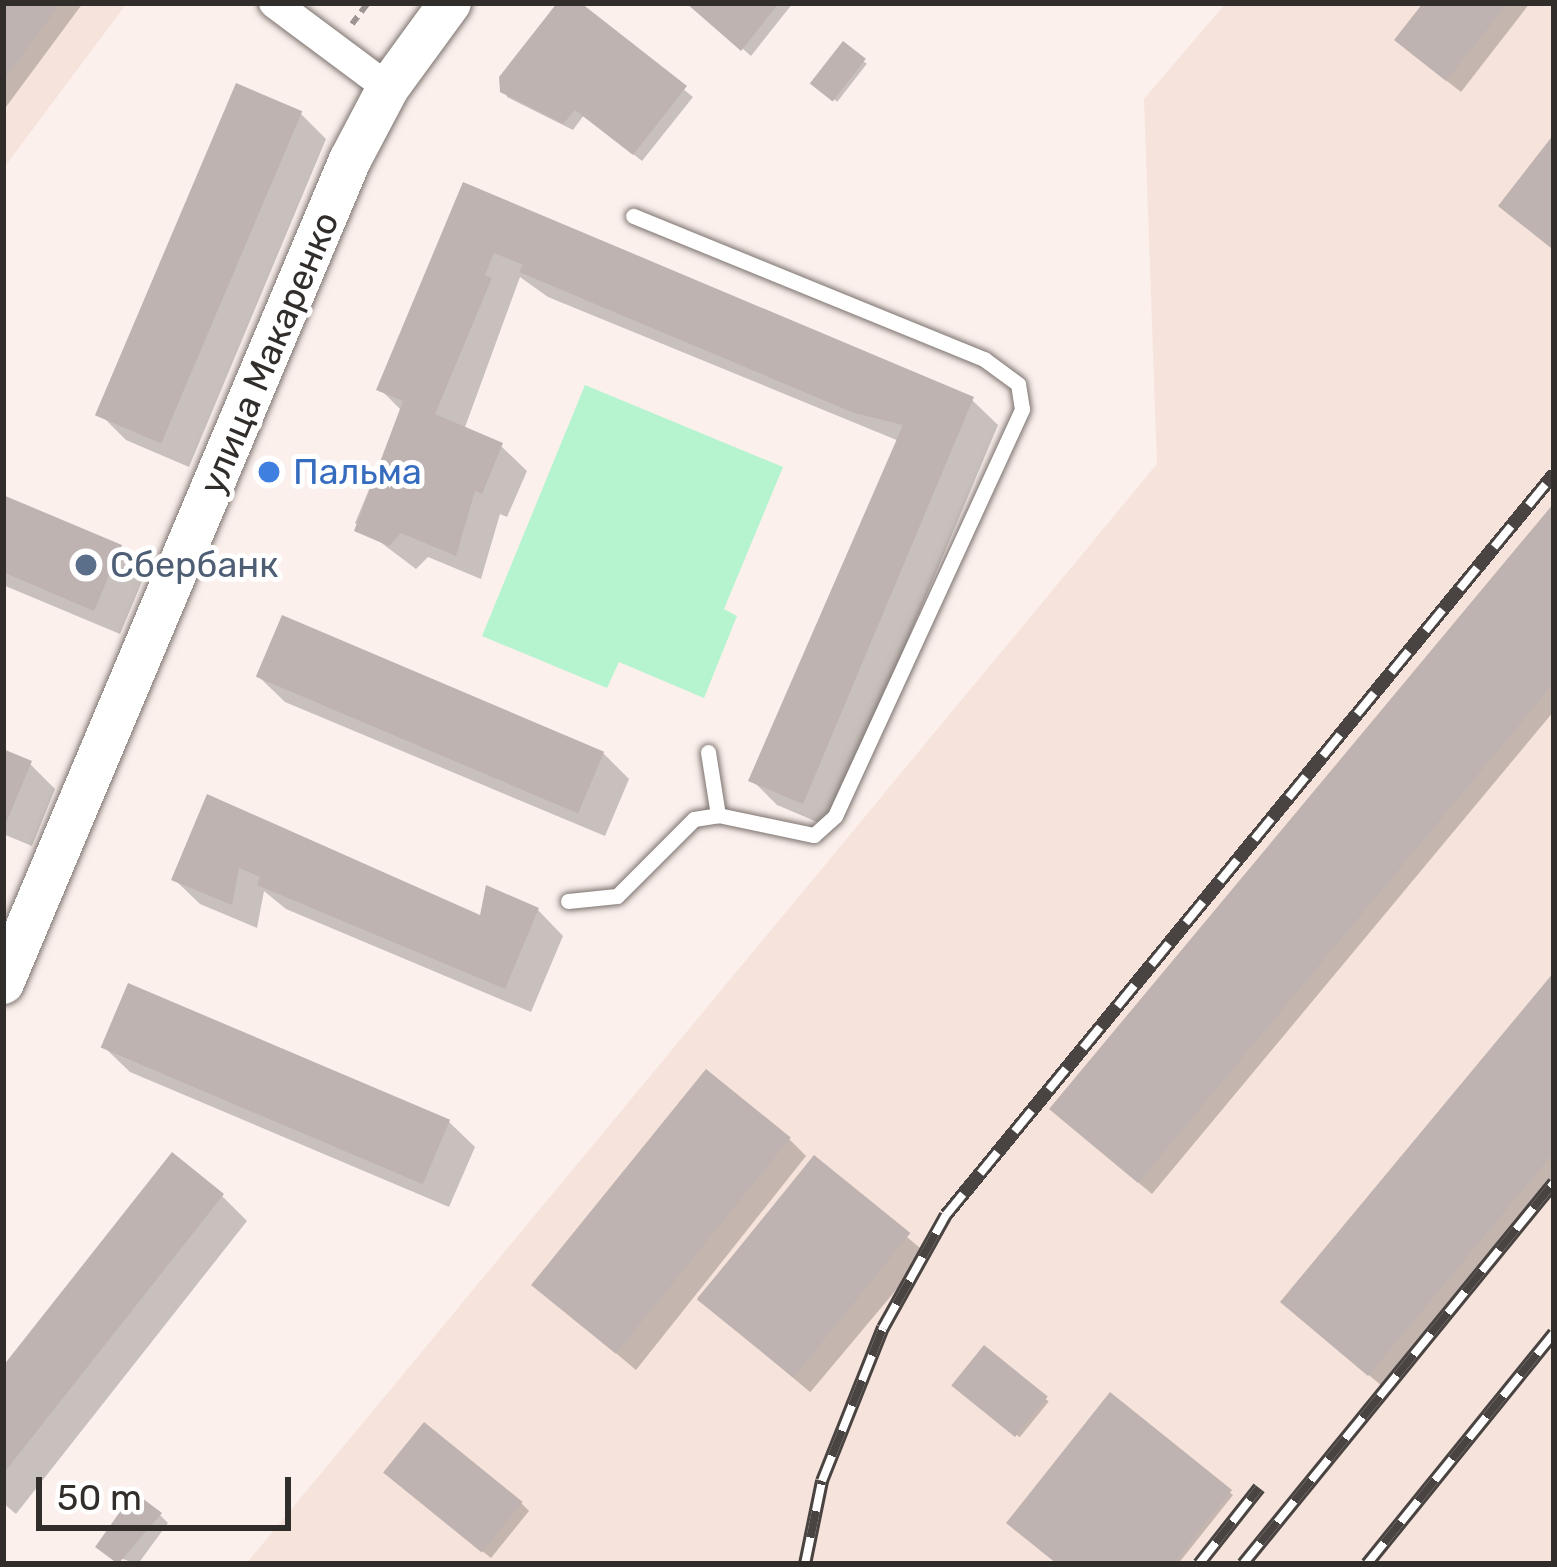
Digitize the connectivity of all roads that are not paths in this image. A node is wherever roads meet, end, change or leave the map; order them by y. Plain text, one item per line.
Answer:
1 (274, 3) edge
2 (450, 3) edge
3 (388, 88) junction
4 (634, 216) dead end
5 (708, 752) dead end
6 (718, 814) junction
7 (568, 901) dead end
8 (3, 983) edge

1 - 3 street
2 - 3 street, улица Макаренко
3 - 8 street, улица Макаренко
4 - 6 lane
5 - 6 lane
6 - 7 lane

